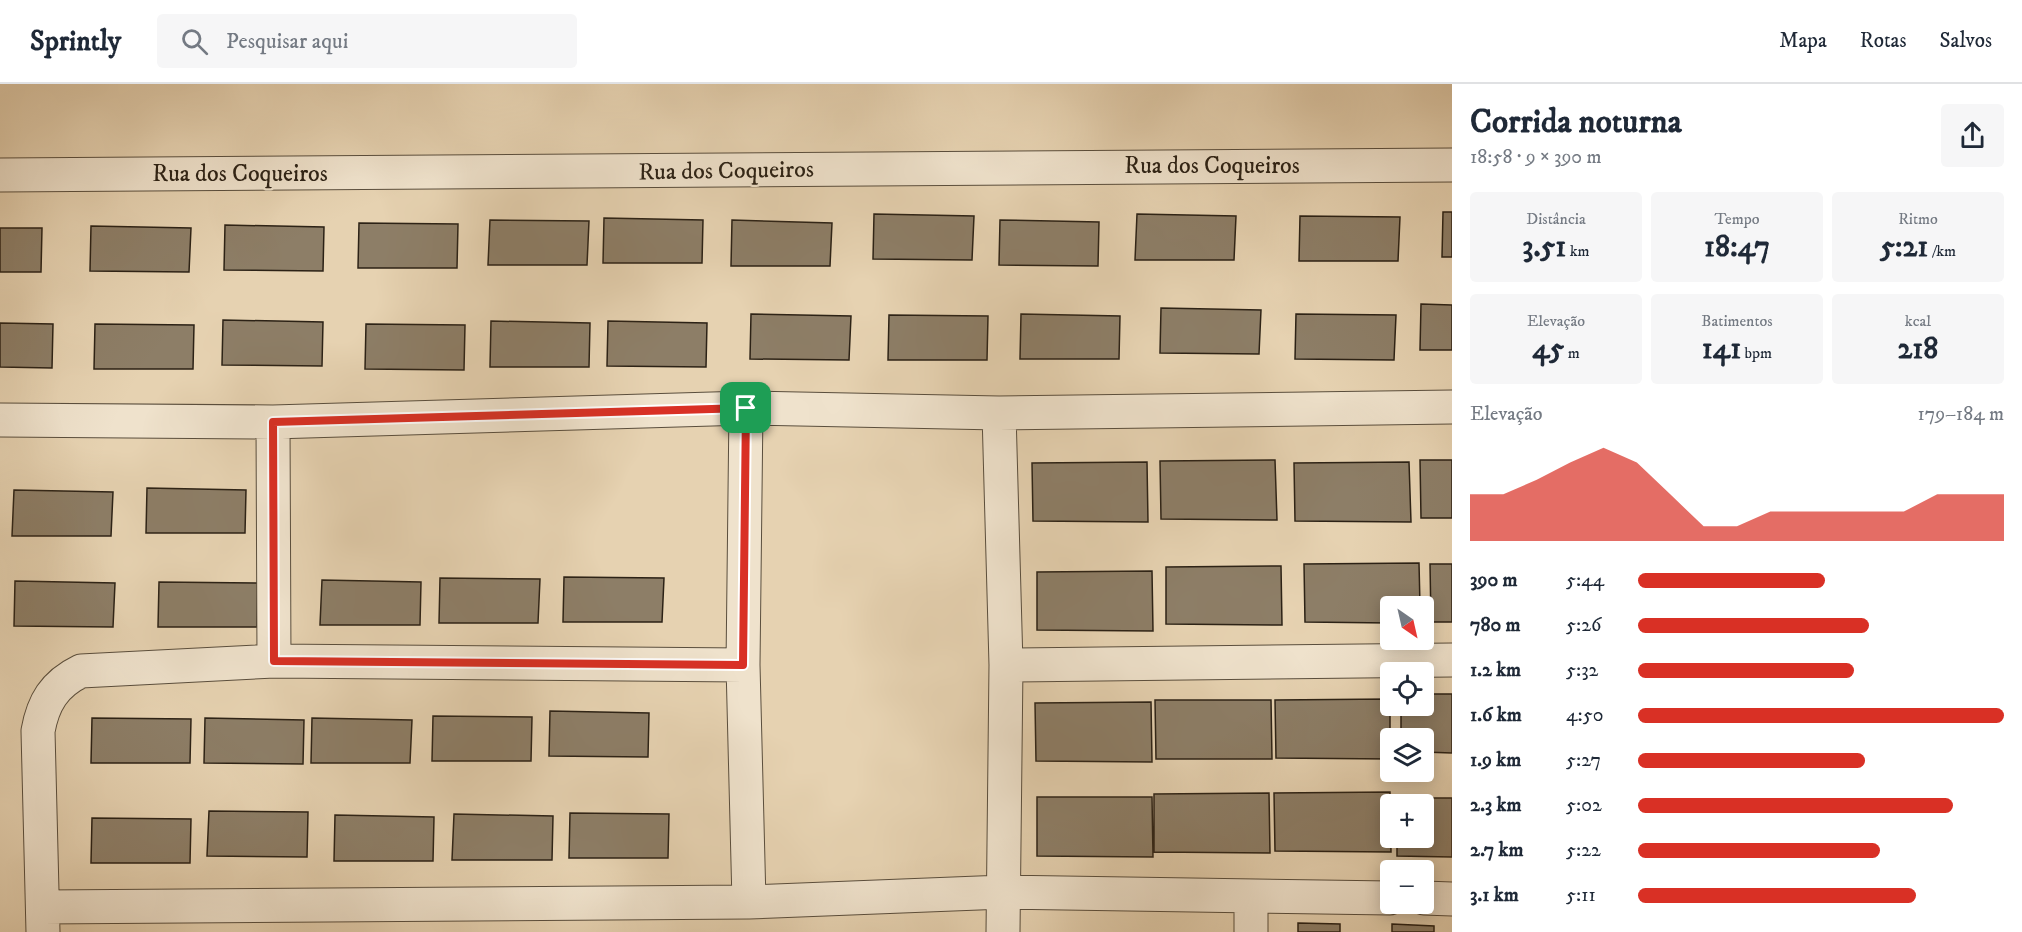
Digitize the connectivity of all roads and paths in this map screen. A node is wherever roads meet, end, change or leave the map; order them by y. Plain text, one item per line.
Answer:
1 (1452, 165) edge
2 (0, 175) edge
3 (1452, 407) edge
4 (746, 408) junction
5 (999, 413) junction
6 (0, 420) edge
7 (273, 422) junction
8 (1452, 660) edge
9 (274, 661) junction
10 (743, 665) junction
11 (1006, 665) junction
12 (1004, 892) junction
13 (1251, 896) junction
14 (1380, 898) edge
15 (1434, 898) edge
16 (1452, 899) edge
17 (749, 902) junction
18 (43, 920) edge
19 (1003, 932) edge
20 (1251, 932) edge

1 - 2 street, Rua dos Coqueiros
3 - 5 street
4 - 5 street
4 - 7 street
4 - 10 street
5 - 11 street
6 - 7 street
7 - 9 street
8 - 11 street
9 - 10 street
9 - 18 street
10 - 17 street
11 - 12 street
12 - 13 street
12 - 17 street
12 - 19 street
13 - 14 street
13 - 20 street
15 - 16 street
17 - 18 street

